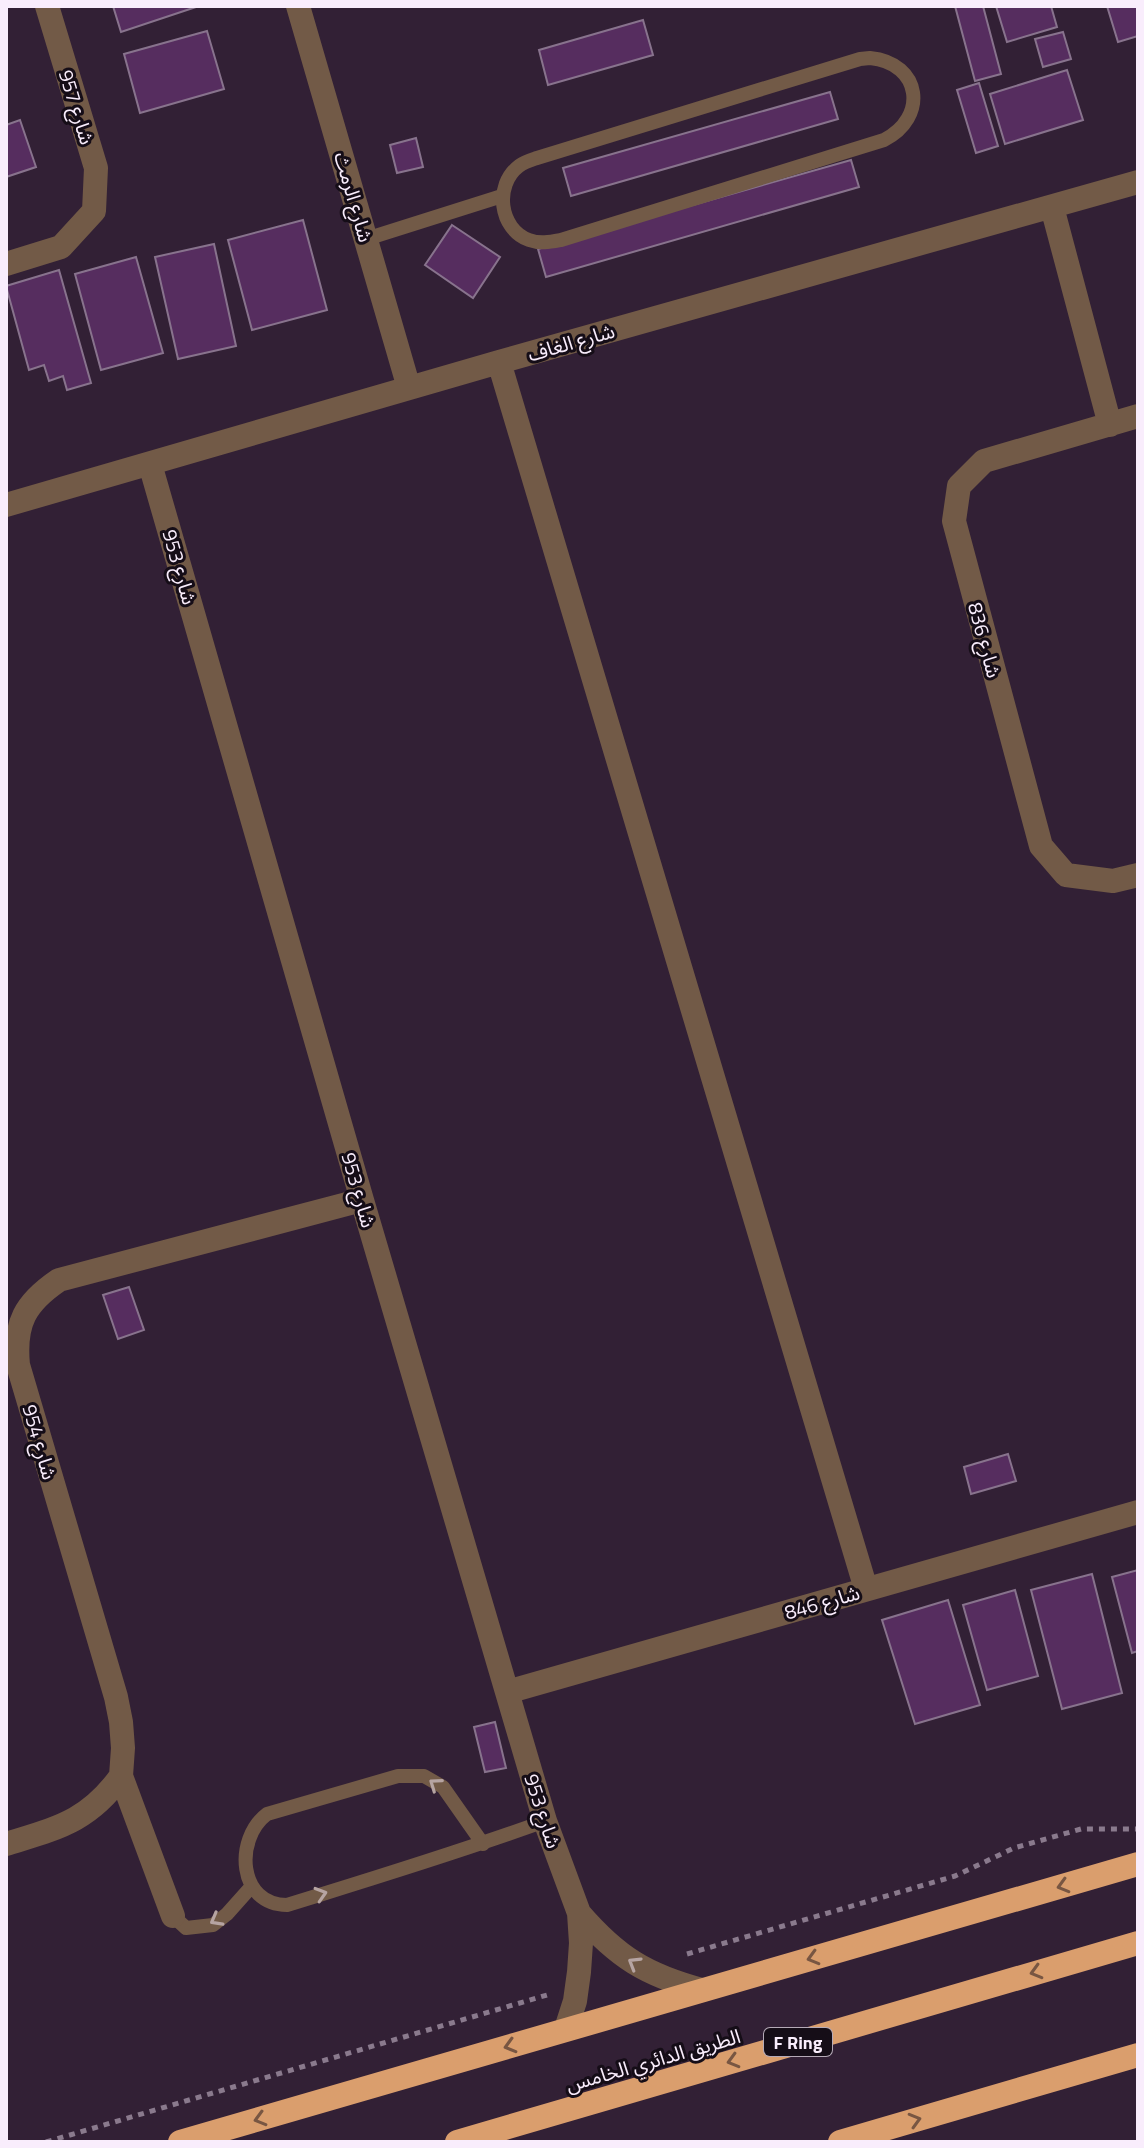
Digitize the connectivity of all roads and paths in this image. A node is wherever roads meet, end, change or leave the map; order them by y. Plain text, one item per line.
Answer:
1 (47, 6) edge
2 (298, 6) edge
3 (1138, 182) edge
4 (502, 196) junction
5 (1052, 207) junction
6 (366, 239) junction
7 (6, 264) edge
8 (499, 362) junction
9 (409, 388) junction
10 (1138, 416) edge
11 (1110, 425) junction
12 (150, 464) junction
13 (6, 505) edge
14 (1138, 875) edge
15 (362, 1200) junction
16 (1138, 1512) edge
17 (866, 1589) junction
18 (507, 1692) junction
19 (121, 1776) junction
20 (545, 1821) junction
21 (6, 1844) edge
22 (483, 1844) junction
23 (1138, 1864) edge
24 (252, 1886) junction
25 (579, 1913) junction
26 (173, 1916) joint
27 (1138, 1943) edge
28 (702, 1990) junction
29 (566, 2029) junction
30 (1138, 2055) edge
31 (180, 2142) edge
32 (457, 2142) edge
33 (840, 2142) edge

1 - 7 street, شارع 957
2 - 6 street, شارع الرمث
3 - 5 street, شارع الغاف
4 - 4 lane
4 - 6 lane
5 - 8 street, شارع الغاف
5 - 11 street
6 - 9 street, شارع الرمث
8 - 9 street, شارع الغاف
8 - 17 street
9 - 12 street, شارع الغاف
10 - 11 street, شارع 836
11 - 14 street, شارع 836
12 - 13 street, شارع الغاف
12 - 15 street, شارع 953
15 - 18 street, شارع 953
15 - 19 street, شارع 954
16 - 17 street, شارع 846
17 - 18 street, شارع 846
18 - 20 street, شارع 953
19 - 21 street
19 - 26 street, شارع 954
20 - 22 lane
20 - 25 street, شارع 953
24 -> 22 lane
22 -> 24 lane
23 -> 28 highway
24 -> 26 lane
28 -> 25 street, شارع 953
25 - 29 street, شارع 953
27 -> 32 highway, الطريق الدائري الخامس / F Ring
28 - 29 highway
29 -> 31 highway
33 -> 30 highway

